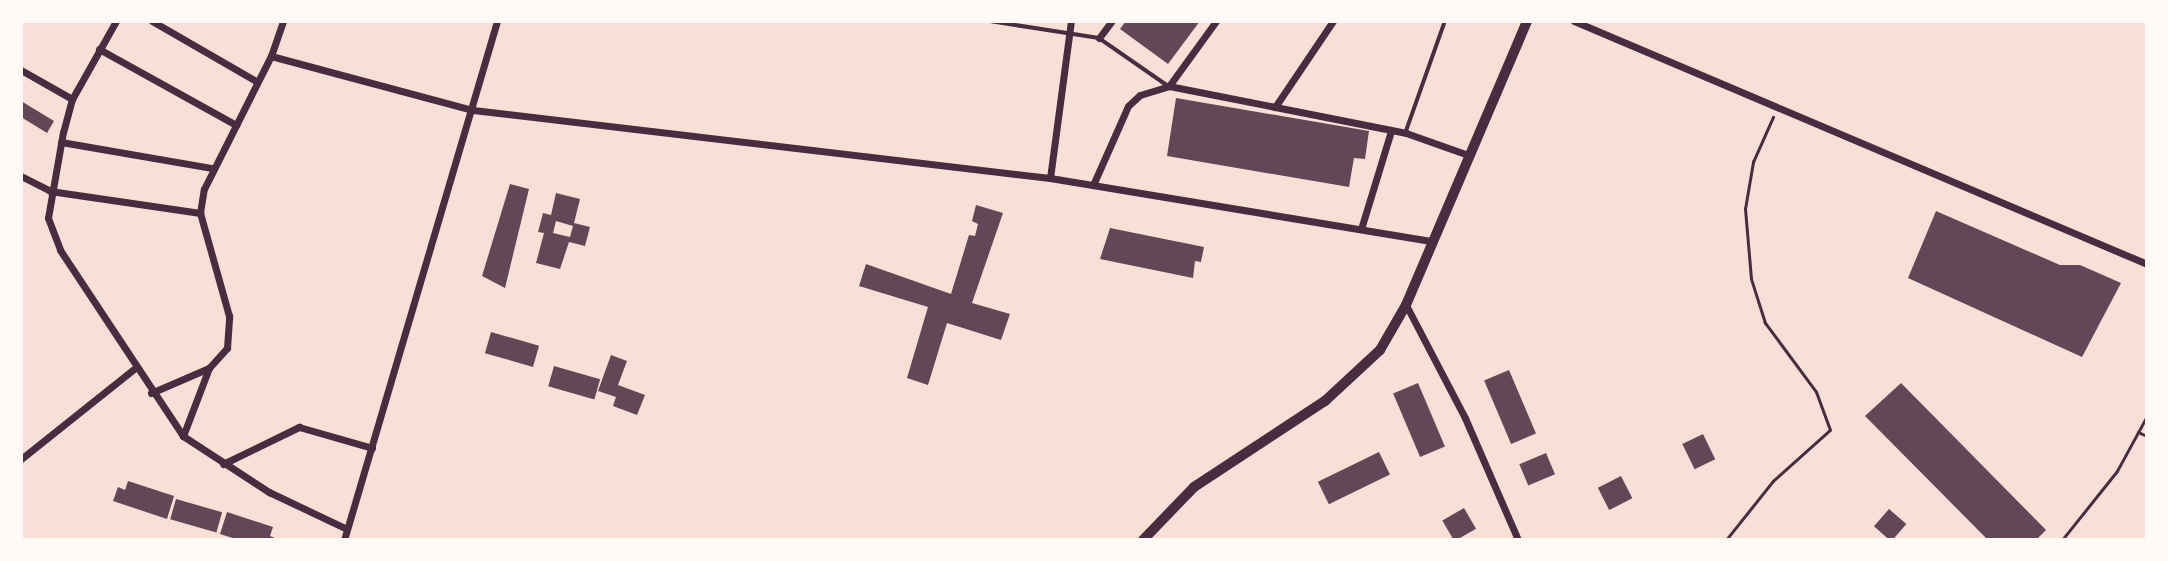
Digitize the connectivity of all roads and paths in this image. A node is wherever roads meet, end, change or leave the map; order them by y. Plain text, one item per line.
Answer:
1 (116, 21) edge
2 (152, 21) edge
3 (283, 21) edge
4 (497, 21) edge
5 (990, 21) edge
6 (1071, 21) edge
7 (1112, 21) edge
8 (1216, 21) edge
9 (1333, 21) edge
10 (1445, 21) edge
11 (1574, 21) edge
12 (1525, 22) edge
13 (167, 25) edge
14 (1069, 32) junction
15 (1099, 38) junction
16 (99, 49) junction
17 (271, 56) junction
18 (21, 71) edge
19 (256, 82) junction
20 (1169, 86) junction
21 (72, 99) junction
22 (1275, 107) junction
23 (1777, 108) junction
24 (473, 110) junction
25 (236, 125) junction
26 (1391, 131) junction
27 (1406, 133) junction
28 (61, 142) junction
29 (1468, 155) junction
30 (211, 168) junction
31 (21, 176) edge
32 (1050, 178) junction
33 (1093, 186) junction
34 (50, 191) junction
35 (200, 213) junction
36 (1361, 229) junction
37 (1431, 241) junction
38 (2147, 264) edge
39 (1406, 305) junction
40 (135, 368) junction
41 (209, 368) junction
42 (152, 393) junction
43 (2147, 416) edge
44 (2138, 432) junction
45 (183, 436) junction
46 (2147, 436) edge
47 (372, 448) junction
48 (21, 459) edge
49 (223, 464) junction
50 (347, 529) junction
51 (344, 540) edge
52 (1143, 540) edge
53 (1517, 540) edge
54 (1726, 540) edge
55 (2062, 540) edge

1 - 16 street
2 - 13 street
3 - 17 street
4 - 24 street
5 - 14 lane
6 - 14 street
7 - 15 street
8 - 20 street
9 - 22 street
10 - 27 lane
11 - 23 street
12 - 29 main road
13 - 19 street
14 - 15 lane
14 - 32 street
15 - 20 lane
16 - 21 street
16 - 25 street
17 - 19 street
17 - 24 street
18 - 21 street
19 - 25 street
20 - 22 street
20 - 33 street
21 - 28 street
22 - 26 street
23 - 38 street
23 - 54 path
24 - 32 street
24 - 47 street
25 - 30 street
26 - 27 street
26 - 36 street
27 - 29 street
28 - 30 street
28 - 34 street
29 - 37 main road
30 - 35 street
31 - 34 street
32 - 33 street
33 - 36 street
34 - 35 street
34 - 40 street
35 - 41 street
36 - 37 street
37 - 39 main road
39 - 52 main road
39 - 53 street
40 - 42 street
40 - 48 street
41 - 42 street
41 - 45 street
42 - 45 street
43 - 44 path
44 - 46 path
44 - 55 path
45 - 49 street
47 - 49 street
47 - 50 street
49 - 50 street
50 - 51 street

